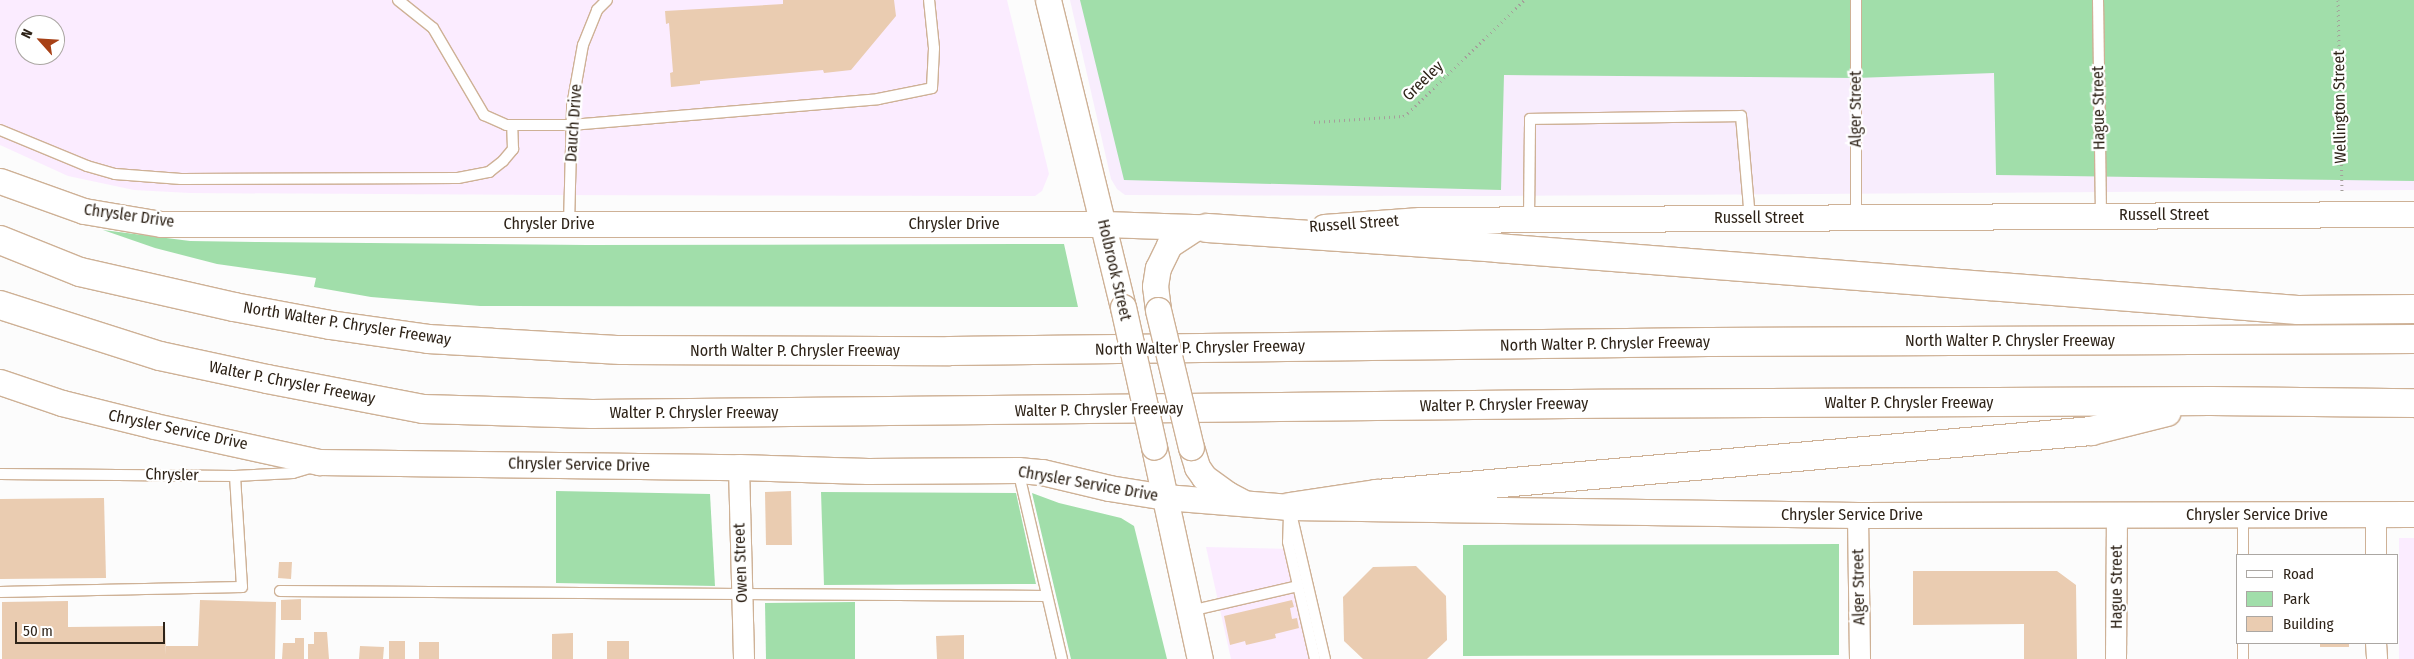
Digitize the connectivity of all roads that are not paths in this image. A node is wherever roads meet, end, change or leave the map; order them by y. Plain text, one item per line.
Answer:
1 (398, 0) edge
2 (607, 0) edge
3 (930, 0) edge
4 (1048, 0) edge
5 (1856, 0) edge
6 (2098, 0) edge
7 (512, 125) junction
8 (571, 125) junction
9 (0, 130) edge
10 (0, 181) edge
11 (2414, 214) edge
12 (2101, 216) junction
13 (1856, 217) junction
14 (1750, 218) junction
15 (1530, 219) junction
16 (569, 224) junction
17 (1104, 224) junction
18 (1201, 228) junction
19 (0, 240) edge
20 (0, 305) edge
21 (2414, 309) edge
22 (2414, 339) edge
23 (0, 382) edge
24 (2211, 401) junction
25 (2414, 403) edge
26 (342, 463) junction
27 (739, 467) junction
28 (1018, 470) junction
29 (0, 474) edge
30 (235, 476) junction
31 (1165, 497) junction
32 (1246, 504) junction
33 (1285, 507) junction
34 (2376, 514) junction
35 (2414, 514) edge
36 (1858, 515) junction
37 (2243, 515) junction
38 (2117, 516) junction
39 (2243, 554) edge
40 (2376, 554) edge
41 (1298, 586) junction
42 (280, 590) dead end
43 (0, 592) edge
44 (742, 595) junction
45 (1046, 596) junction
46 (1190, 611) junction
47 (2243, 644) edge
48 (2376, 644) edge
49 (744, 659) edge
50 (1062, 659) edge
51 (1200, 659) edge
52 (1315, 659) edge
53 (1325, 659) edge
54 (1860, 659) edge
55 (2116, 659) edge
56 (2243, 659) edge
57 (2377, 659) edge

1 - 7 lane
2 - 8 lane, Dauch Drive
3 - 8 lane
4 - 17 street, Holbrook Street
5 - 13 lane, Alger Street
6 - 12 lane, Hague Street
7 - 8 lane
7 - 9 lane
8 - 16 lane, Dauch Drive
10 - 16 street, Chrysler Drive
11 - 12 street, Russell Street
12 - 13 street, Russell Street
13 - 14 street, Russell Street
14 - 15 street, Russell Street
14 - 15 lane
15 - 18 street, Russell Street
16 - 17 street, Chrysler Drive
17 - 18 street, Russell Street
17 - 31 street, Holbrook Street, bridge
18 - 21 highway
18 - 32 street, bridge
19 - 22 highway, North Walter P. Chrysler Freeway
20 - 24 highway, Walter P. Chrysler Freeway
23 - 26 street, Chrysler Service Drive
24 - 25 highway
24 - 33 highway
26 - 27 street, Chrysler Service Drive
26 - 30 lane, Chrysler
27 - 28 street, Chrysler Service Drive
27 - 44 street, Owen Street
28 - 31 street, Chrysler Service Drive
28 - 45 lane
29 - 30 lane, Chrysler
30 - 43 lane
31 - 32 street, Chrysler Service Drive
31 - 46 street, Holbrook Street
32 - 33 street, Chrysler Service Drive
33 - 36 street, Chrysler Service Drive
33 - 41 lane
33 - 53 lane
34 - 35 street, Chrysler Service Drive
34 - 37 street, Chrysler Service Drive
34 - 40 street
36 - 38 street, Chrysler Service Drive
36 - 54 street, Alger Street
37 - 38 street, Chrysler Service Drive
37 - 39 lane
38 - 55 street, Hague Street
41 - 46 lane
41 - 52 lane
42 - 44 lane
44 - 45 lane
44 - 49 street, Owen Street
45 - 50 lane
46 - 51 street, Holbrook Street
47 - 56 lane
48 - 57 street

